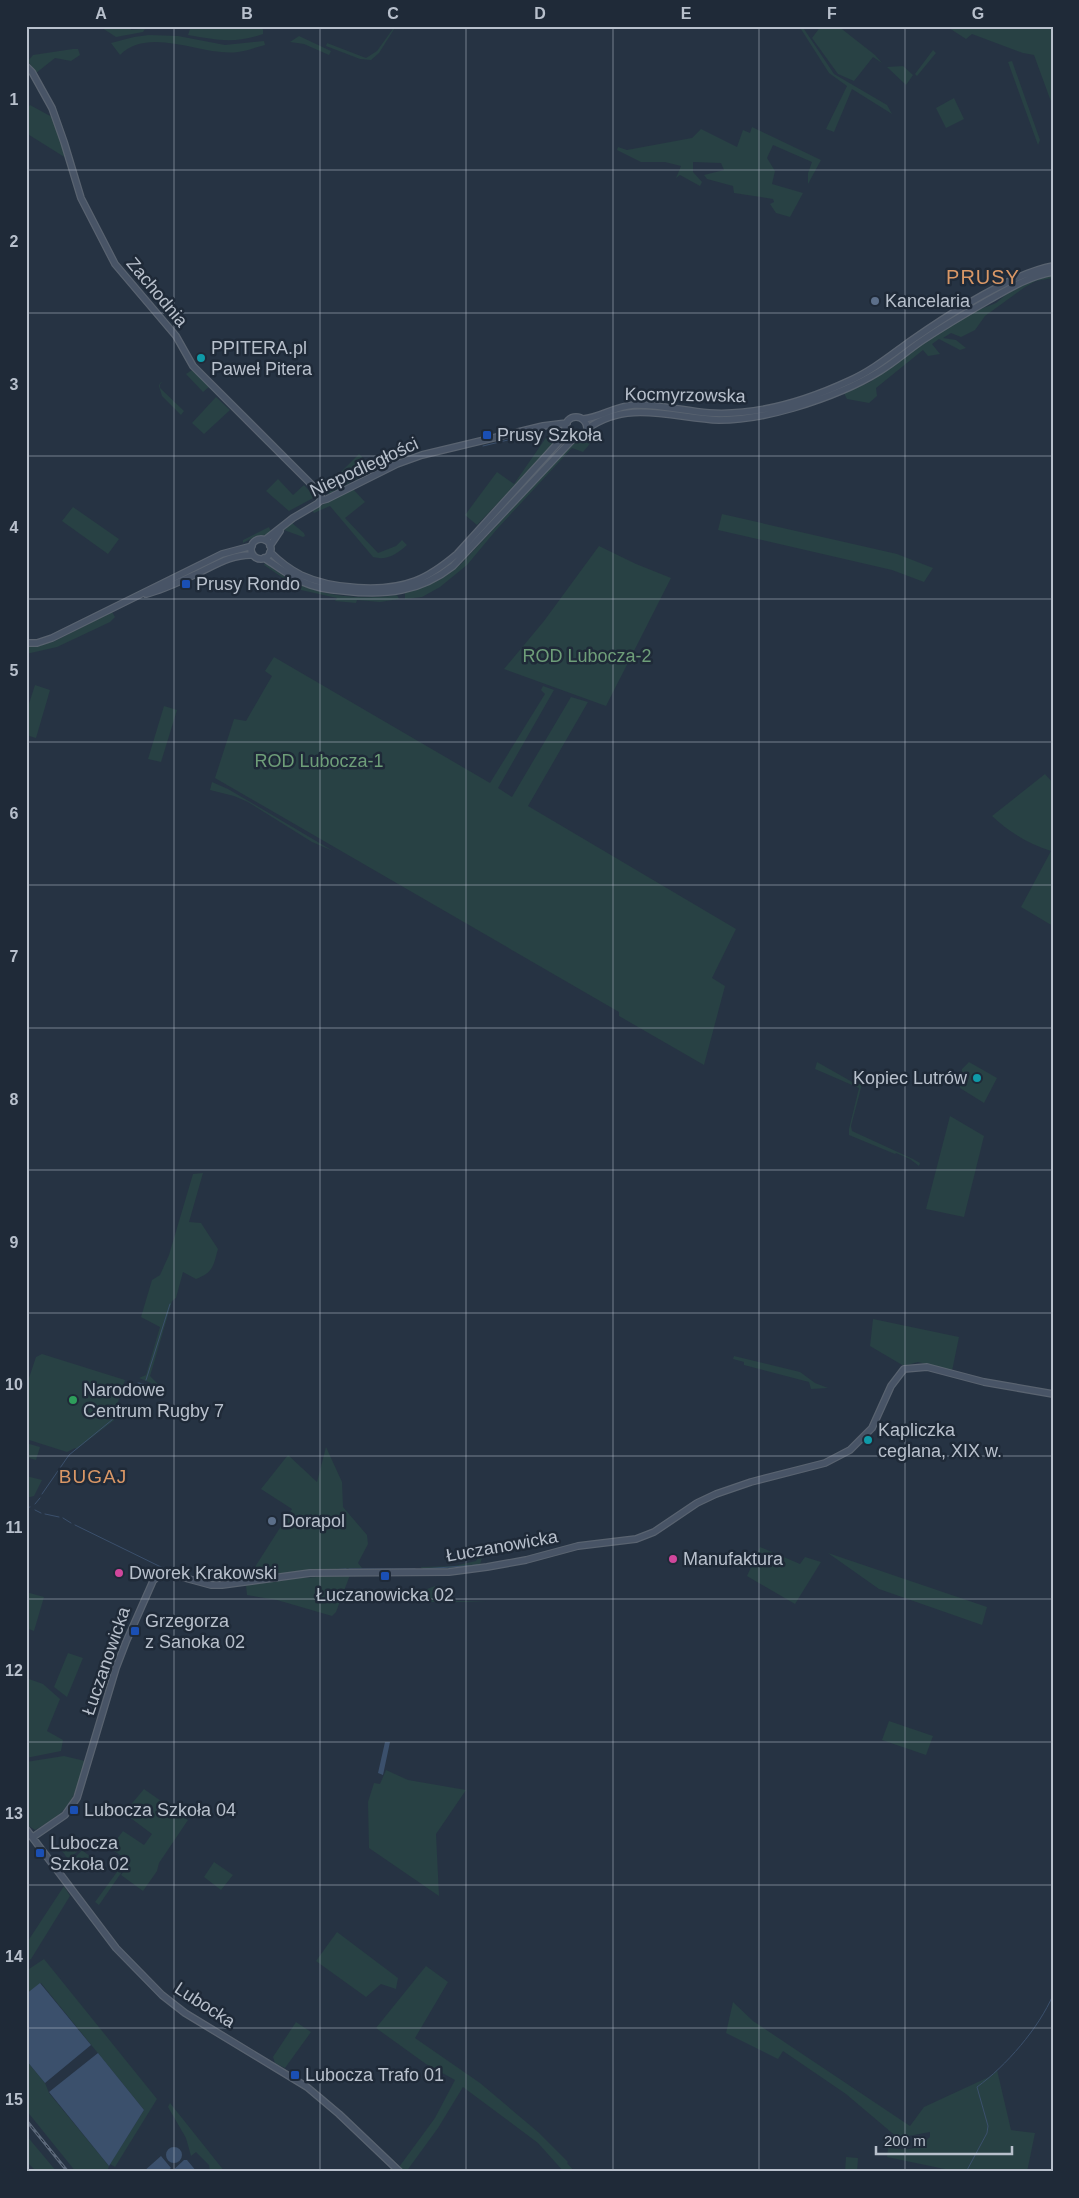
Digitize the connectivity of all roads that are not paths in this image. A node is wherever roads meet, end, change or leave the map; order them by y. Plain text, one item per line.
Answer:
1 (26, 66) edge
2 (1053, 266) edge
3 (1053, 272) edge
4 (582, 419) junction
5 (567, 423) junction
6 (550, 425) junction
7 (587, 429) junction
8 (566, 432) junction
9 (573, 439) junction
10 (320, 501) junction
11 (284, 526) junction
12 (265, 540) junction
13 (252, 546) junction
14 (270, 549) junction
15 (254, 555) junction
16 (264, 558) junction
17 (134, 598) junction
18 (26, 643) edge
19 (1053, 1394) edge
20 (26, 1829) edge
21 (33, 1836) junction
22 (400, 2172) edge

1 - 10 street, Zachodnia
2 - 4 street, Kocmyrzowska
3 - 7 street, Kocmyrzowska
4 - 5 street
4 - 7 street
5 - 6 street, Niepodległości
5 - 8 street
6 - 8 street
6 - 10 street, Niepodległości
7 - 9 street
8 - 9 street
8 - 14 street
9 - 16 street
10 - 11 street, Niepodległości
11 - 12 street, Niepodległości
11 - 14 street, Niepodległości
12 - 13 street
12 - 14 street
13 - 15 street
13 - 17 street
14 - 16 street
15 - 16 street
15 - 17 street
17 - 18 street
19 - 21 street, Łuczanowicka
20 - 21 street, Lubocka
21 - 22 street, Lubocka

